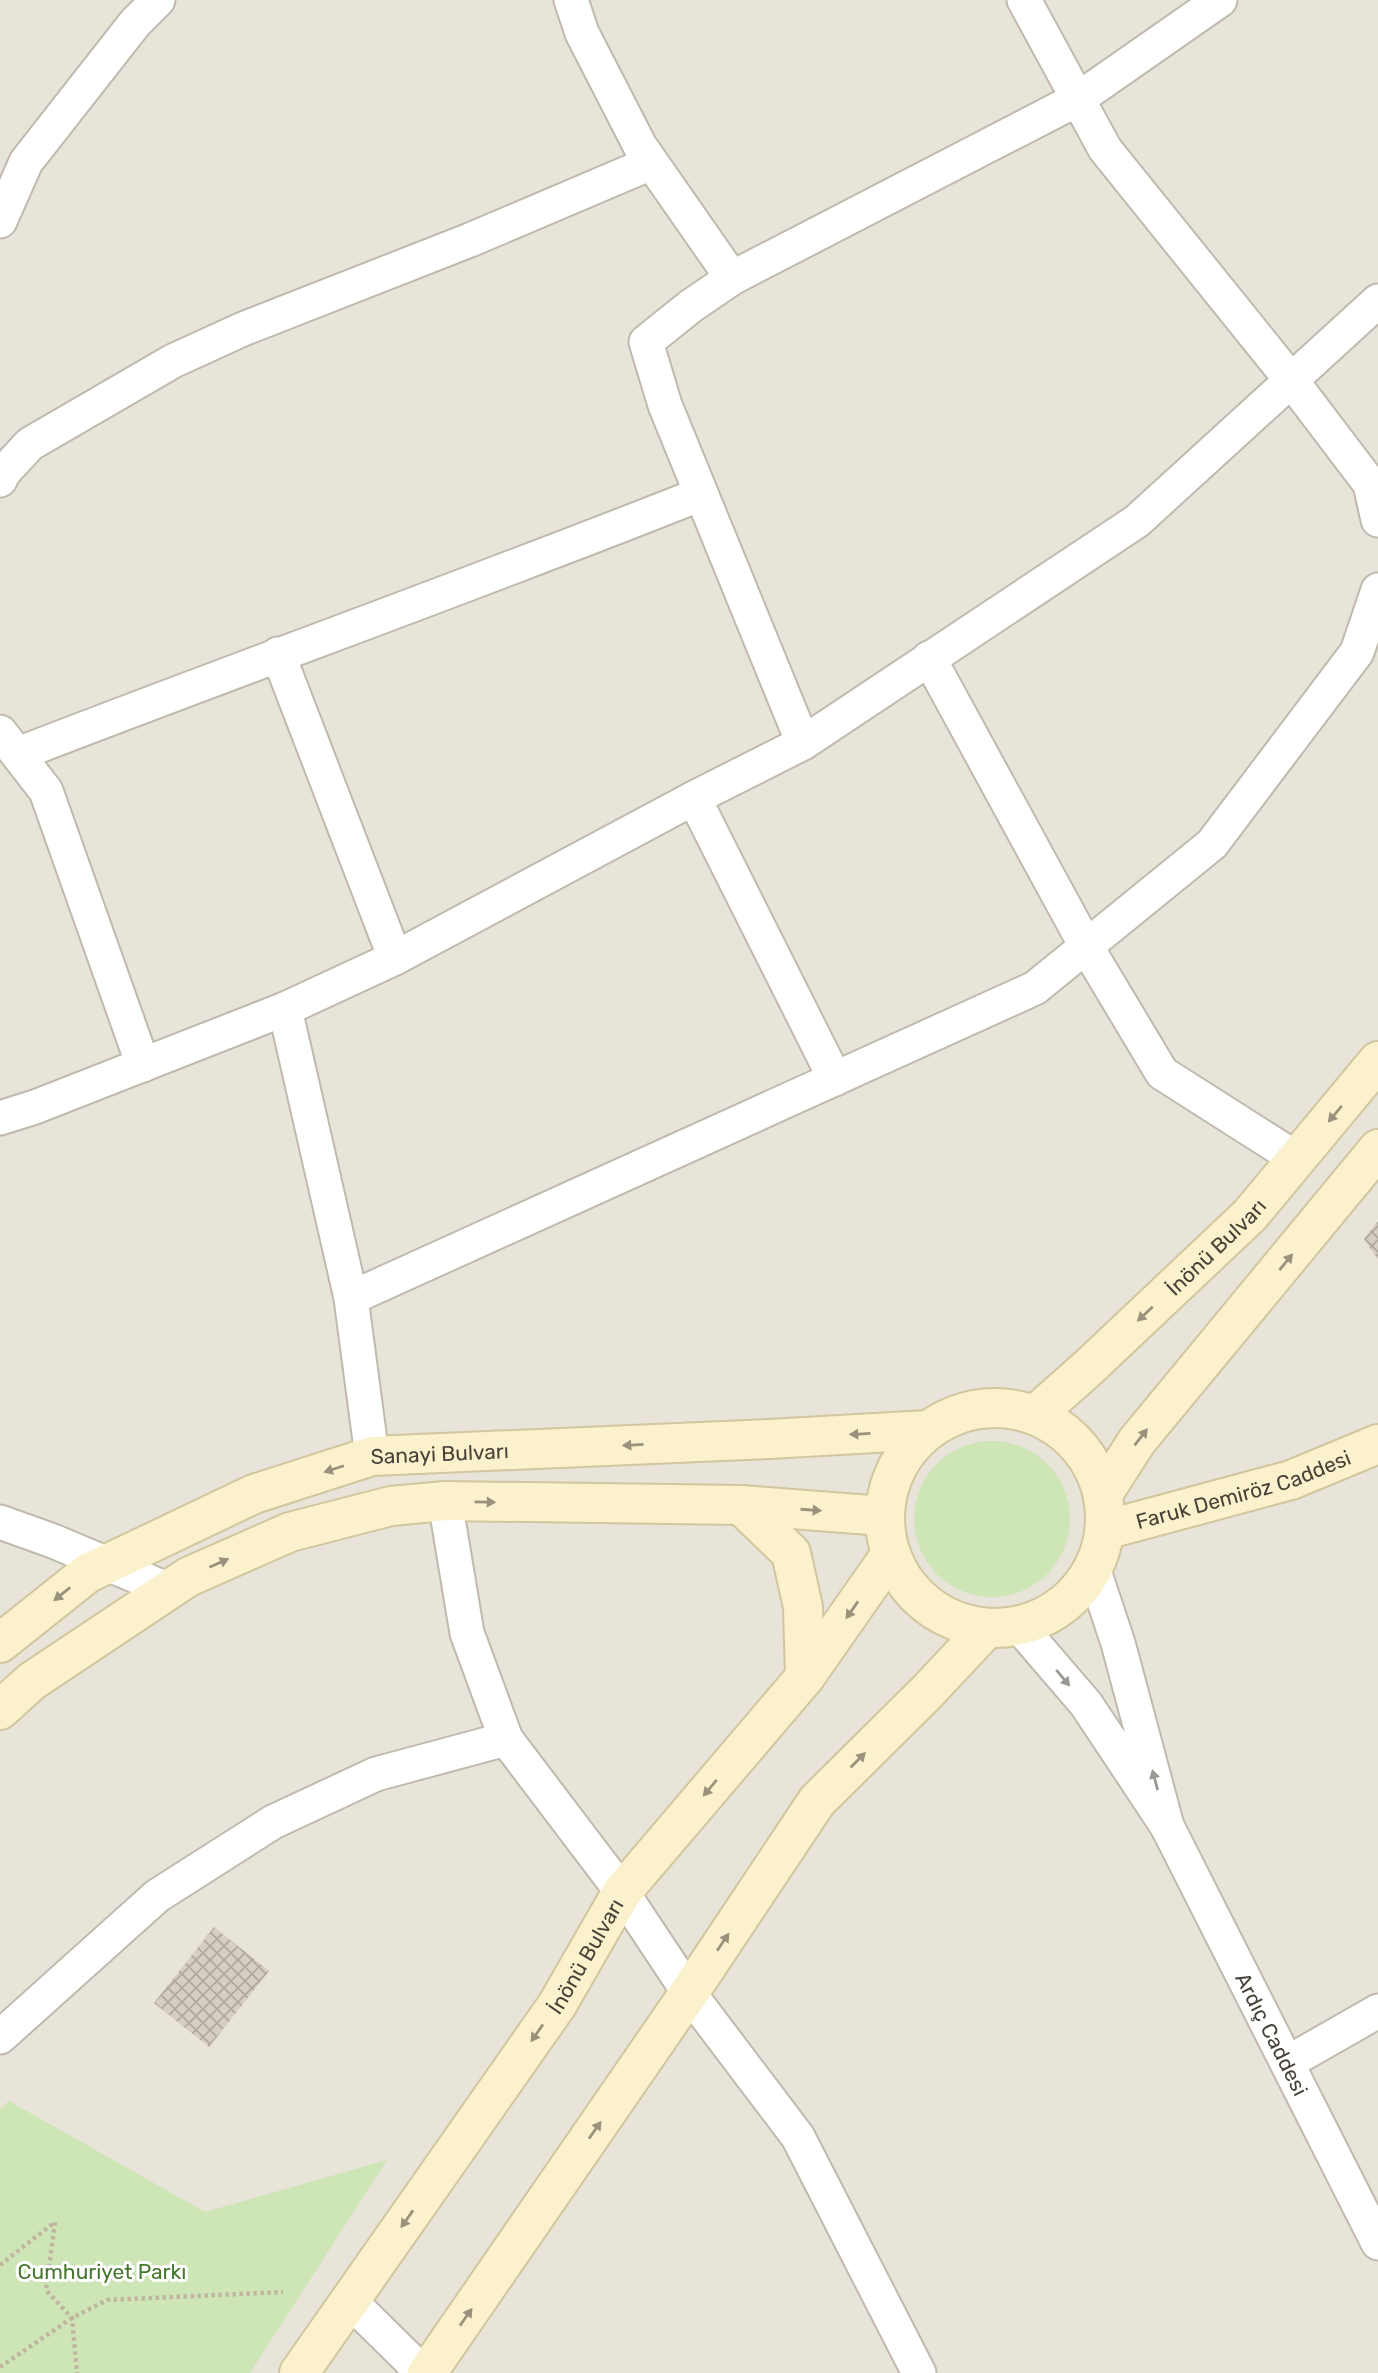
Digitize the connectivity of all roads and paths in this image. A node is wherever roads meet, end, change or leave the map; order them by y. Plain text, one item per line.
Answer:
1 (158, 0) edge
2 (571, 0) edge
3 (1024, 0) edge
4 (1220, 0) edge
5 (1078, 99) junction
6 (651, 163) junction
7 (0, 221) edge
8 (732, 278) junction
9 (1378, 301) edge
10 (1291, 380) junction
11 (0, 480) edge
12 (701, 494) junction
13 (1378, 520) edge
14 (1378, 590) edge
15 (278, 654) junction
16 (929, 658) junction
17 (9, 743) edge
18 (803, 743) junction
19 (694, 798) junction
20 (1086, 946) junction
21 (395, 958) junction
22 (285, 1009) junction
23 (1378, 1061) edge
24 (143, 1065) junction
25 (835, 1079) junction
26 (0, 1118) edge
27 (1378, 1149) edge
28 (1297, 1159) junction
29 (351, 1298) junction
30 (1035, 1415) junction
31 (928, 1430) junction
32 (1378, 1444) edge
33 (372, 1456) junction
34 (445, 1502) junction
35 (741, 1505) junction
36 (1104, 1512) junction
37 (883, 1516) junction
38 (0, 1522) edge
39 (891, 1554) junction
40 (106, 1564) junction
41 (1093, 1568) junction
42 (169, 1590) junction
43 (1003, 1627) junction
44 (0, 1643) edge
45 (805, 1676) junction
46 (0, 1710) edge
47 (506, 1739) junction
48 (1167, 1826) junction
49 (622, 1892) junction
50 (690, 1993) junction
51 (1378, 2011) edge
52 (0, 2038) edge
53 (1287, 2063) junction
54 (1378, 2243) edge
55 (0, 2265) edge
56 (283, 2292) dead end
57 (350, 2301) junction
58 (72, 2318) junction
59 (0, 2367) edge
60 (78, 2373) edge
61 (299, 2373) edge
62 (425, 2373) edge
63 (919, 2373) edge

1 - 7 street
2 - 6 street
3 - 5 street
4 - 5 street
5 - 8 street
5 - 10 street
6 - 8 street
6 - 11 street
8 - 12 street
9 - 10 street
10 - 13 street
10 - 16 street
12 - 15 street
12 - 18 street
14 - 20 street
15 - 17 street
15 - 21 street
16 - 18 street
16 - 20 street
17 - 24 street
18 - 19 street
19 - 21 street
19 - 25 street
20 - 25 street
20 - 28 street
21 - 22 street
22 - 24 street
22 - 29 street
23 -> 28 main road, İnönü Bulvarı
24 - 26 street
25 - 29 street
36 -> 27 main road
28 -> 30 main road, İnönü Bulvarı
29 - 33 street
30 - 31 main road
30 - 36 main road
31 -> 33 main road, Sanayi Bulvarı
31 - 37 main road
32 - 36 main road, Faruk Demiröz Caddesi
33 -> 40 main road, Sanayi Bulvarı
34 -> 35 main road
42 -> 34 main road
34 - 47 street
35 -> 37 main road
35 - 45 main road
36 - 41 main road
37 - 39 main road
38 - 40 street
39 - 43 main road
39 -> 45 main road, İnönü Bulvarı
40 - 42 street
40 -> 44 main road, Sanayi Bulvarı
41 - 43 main road
48 -> 41 street
42 - 46 main road
43 -> 48 street
50 -> 43 main road
45 -> 49 main road, İnönü Bulvarı
47 - 49 street
47 - 52 street
48 - 53 street, Ardıç Caddesi
49 - 50 street
49 -> 57 main road, İnönü Bulvarı
62 -> 50 main road
50 - 63 street
51 - 53 street
53 - 54 street, Ardıç Caddesi
55 - 58 path
56 - 58 path
57 - 61 main road, İnönü Bulvarı
57 - 62 street
58 - 59 path
58 - 60 path

